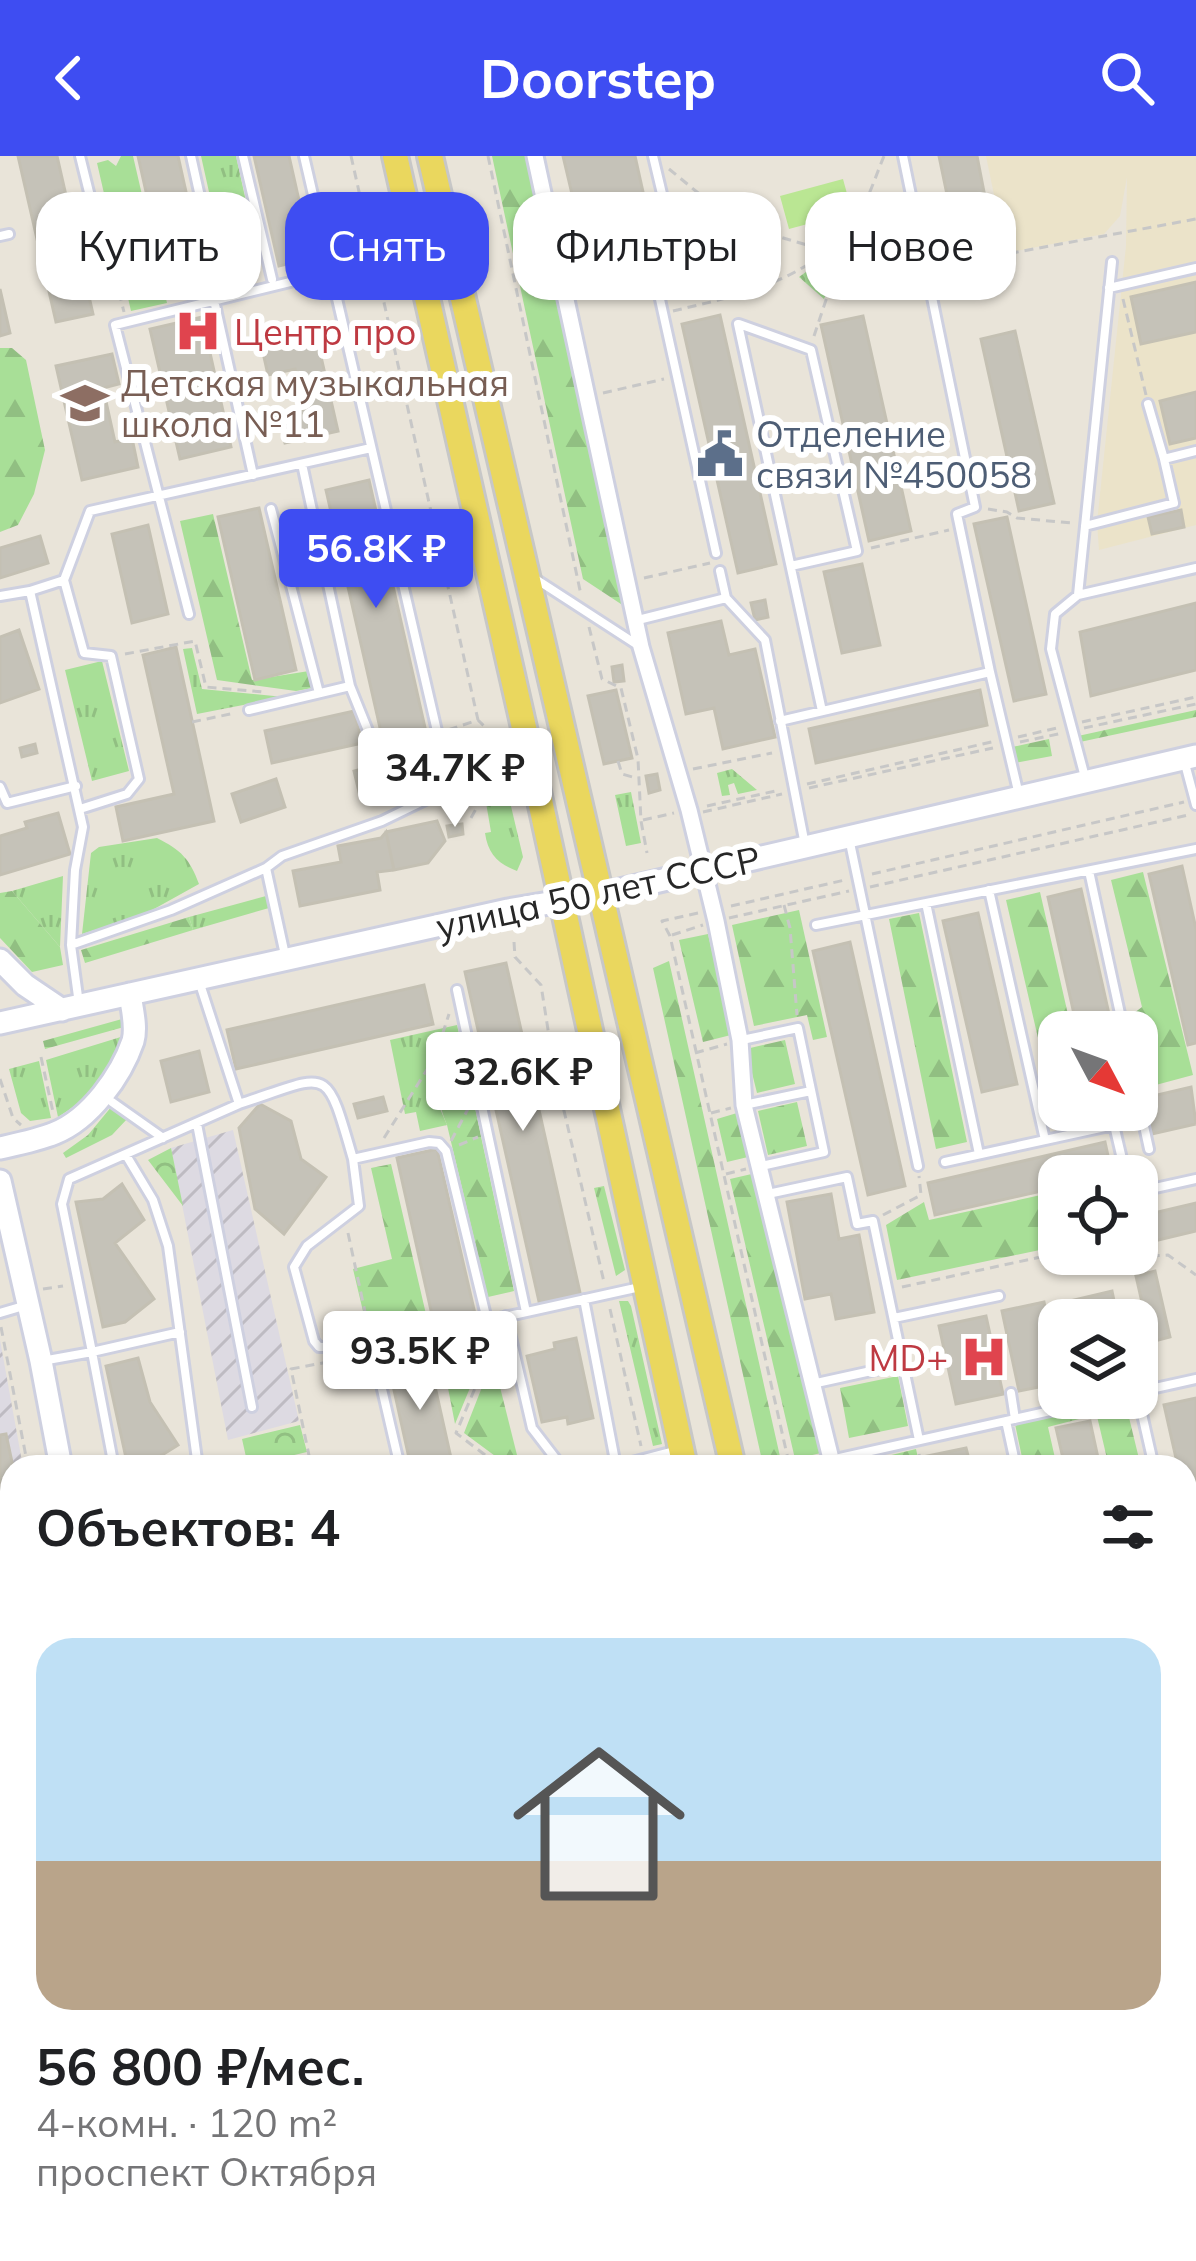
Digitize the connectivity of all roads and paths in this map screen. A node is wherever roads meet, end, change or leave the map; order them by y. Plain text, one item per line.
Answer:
1 (80, 156) edge
2 (191, 156) edge
3 (244, 156) edge
4 (304, 156) edge
5 (351, 156) edge
6 (395, 156) edge
7 (430, 156) edge
8 (488, 156) edge
9 (536, 156) edge
10 (653, 156) edge
11 (884, 156) edge
12 (903, 156) edge
13 (89, 192) edge
14 (199, 192) edge
15 (312, 192) edge
16 (543, 192) edge
17 (662, 192) edge
18 (867, 192) edge
19 (1112, 262) dead end
20 (805, 264) edge
21 (1196, 268) edge
22 (272, 279) dead end
23 (285, 283) edge
24 (1120, 286) junction
25 (1109, 288) junction
26 (121, 300) edge
27 (337, 300) edge
28 (566, 300) edge
29 (660, 300) edge
30 (827, 300) edge
31 (214, 301) junction
32 (663, 314) junction
33 (126, 322) junction
34 (811, 350) junction
35 (677, 376) junction
36 (586, 397) junction
37 (1148, 404) joint
38 (370, 448) junction
39 (1196, 451) edge
40 (1164, 459) junction
41 (302, 464) junction
42 (253, 475) junction
43 (161, 496) junction
44 (975, 507) junction
45 (271, 509) dead end
46 (1085, 526) junction
47 (959, 528) junction
48 (857, 551) junction
49 (718, 562) junction
50 (791, 566) junction
51 (1196, 568) edge
52 (522, 570) junction
53 (64, 580) junction
54 (627, 581) junction
55 (30, 591) junction
56 (1078, 595) junction
57 (0, 596) edge
58 (726, 598) junction
59 (584, 609) junction
60 (189, 614) joint
61 (635, 621) junction
62 (194, 641) junction
63 (641, 647) junction
64 (111, 656) junction
65 (990, 672) junction
66 (602, 680) junction
67 (350, 686) junction
68 (266, 692) dead end
69 (319, 694) junction
70 (601, 694) dead end
71 (1196, 700) edge
72 (248, 710) joint
73 (822, 711) junction
74 (478, 720) junction
75 (780, 721) junction
76 (192, 722) dead end
77 (1072, 728) junction
78 (437, 733) junction
79 (1007, 742) junction
80 (786, 750) junction
81 (495, 752) dead end
82 (1190, 758) edge
83 (469, 759) dead end
84 (618, 761) dead end
85 (692, 770) dead end
86 (638, 778) junction
87 (1086, 782) junction
88 (449, 783) junction
89 (76, 786) junction
90 (0, 787) edge
91 (794, 789) junction
92 (1019, 797) junction
93 (1196, 806) edge
94 (80, 809) junction
95 (690, 812) junction
96 (472, 818) dead end
97 (641, 820) junction
98 (849, 837) junction
99 (806, 847) junction
100 (1196, 849) edge
101 (647, 853) dead end
102 (266, 868) junction
103 (704, 870) junction
104 (1089, 871) junction
105 (856, 877) junction
106 (858, 890) junction
107 (989, 890) junction
108 (602, 894) junction
109 (560, 902) junction
110 (926, 903) junction
111 (784, 904) junction
112 (863, 915) junction
113 (714, 916) junction
114 (816, 925) dead end
115 (670, 936) junction
116 (514, 941) dead end
117 (71, 945) junction
118 (286, 959) junction
119 (0, 960) edge
120 (198, 980) junction
121 (457, 990) joint
122 (130, 994) junction
123 (71, 1008) junction
124 (1119, 1011) edge
125 (0, 1024) edge
126 (798, 1028) junction
127 (740, 1040) junction
128 (695, 1053) junction
129 (41, 1057) dead end
130 (0, 1079) edge
131 (478, 1090) junction
132 (811, 1090) junction
133 (112, 1102) dead end
134 (239, 1104) junction
135 (744, 1105) junction
136 (56, 1123) dead end
137 (197, 1124) junction
138 (22, 1126) dead end
139 (1145, 1131) edge
140 (488, 1133) junction
141 (164, 1138) junction
142 (1045, 1140) junction
143 (0, 1148) edge
144 (1149, 1149) dead end
145 (446, 1150) junction
146 (374, 1154) junction
147 (979, 1154) junction
148 (126, 1155) junction
149 (1121, 1155) edge
150 (353, 1159) junction
151 (945, 1162) dead end
152 (918, 1166) joint
153 (759, 1167) junction
154 (724, 1174) junction
155 (1196, 1179) edge
156 (0, 1181) edge
157 (1158, 1187) edge
158 (767, 1194) junction
159 (346, 1219) junction
160 (873, 1221) junction
161 (1158, 1256) edge
162 (1038, 1258) edge
163 (1196, 1275) edge
164 (926, 1282) junction
165 (644, 1286) junction
166 (888, 1290) junction
167 (607, 1294) junction
168 (999, 1295) dead end
169 (584, 1299) junction
170 (29, 1305) junction
171 (932, 1310) junction
172 (526, 1312) junction
173 (0, 1316) edge
174 (506, 1316) junction
175 (894, 1318) junction
176 (487, 1320) junction
177 (180, 1332) junction
178 (372, 1346) junction
179 (92, 1352) junction
180 (41, 1361) junction
181 (332, 1361) dead end
182 (903, 1364) junction
183 (1196, 1379) edge
184 (812, 1384) junction
185 (1158, 1387) edge
186 (1011, 1393) dead end
187 (252, 1407) dead end
188 (1038, 1414) edge
189 (1143, 1419) edge
190 (1011, 1420) junction
191 (920, 1440) junction
192 (26, 1455) edge
193 (59, 1455) edge
194 (111, 1455) edge
195 (196, 1455) edge
196 (309, 1455) edge
197 (397, 1455) edge
198 (485, 1455) edge
199 (553, 1455) edge
200 (612, 1455) edge
201 (643, 1455) edge
202 (681, 1455) edge
203 (730, 1455) edge
204 (791, 1455) edge
205 (830, 1455) edge
206 (863, 1455) edge
207 (1015, 1455) edge
208 (1151, 1455) edge

1 - 13 lane
2 - 14 lane
3 - 22 lane
4 - 15 lane
5 - 74 path
6 - 109 main road
7 - 52 main road
8 - 59 path
9 - 16 street
10 - 17 lane
11 - 18 path
12 - 44 lane
19 - 25 lane
20 - 32 path
21 - 24 lane
23 - 31 lane
24 - 25 lane
24 - 37 path
25 - 46 lane
26 - 33 path
27 - 38 lane
28 - 36 street
29 - 32 lane
30 - 34 path
31 - 33 lane
31 - 42 lane
32 - 35 lane
33 - 43 lane
34 - 48 lane
34 - 50 lane
35 - 36 path
35 - 49 lane
36 - 54 street
37 - 40 lane
38 - 41 lane
38 - 78 lane
39 - 40 lane
40 - 46 lane
41 - 42 lane
41 - 67 lane
42 - 43 lane
43 - 53 lane
43 - 60 lane
44 - 46 path
44 - 47 lane
45 - 69 lane
46 - 56 lane
47 - 48 path
47 - 65 lane
48 - 50 lane
49 - 54 path
49 - 58 lane
50 - 73 lane
51 - 56 lane
52 - 59 lane
52 - 108 main road
53 - 55 lane
53 - 64 lane
54 - 61 street
55 - 57 lane
55 - 89 lane
56 - 77 lane
58 - 61 lane
58 - 75 lane
59 - 63 lane
59 - 66 path
60 - 62 path
61 - 63 street
62 - 64 path
62 - 68 path
63 - 95 street
64 - 94 lane
65 - 73 lane
65 - 79 lane
66 - 70 path
66 - 86 path
67 - 69 lane
67 - 88 lane
69 - 72 lane
71 - 77 path
72 - 76 path
73 - 75 lane
74 - 78 path
74 - 96 path
75 - 80 lane
77 - 79 path
77 - 87 lane
78 - 88 lane
79 - 91 path
79 - 92 lane
80 - 85 path
80 - 91 lane
81 - 83 path
82 - 87 main road, улица 50 лет СССР
82 - 93 lane
84 - 86 path
86 - 97 path
87 - 92 main road, улица 50 лет СССР
88 - 102 lane
89 - 90 lane
89 - 94 lane
91 - 95 path
91 - 99 lane
92 - 98 main road, улица 50 лет СССР
93 - 105 path
93 - 106 path
94 - 117 lane
95 - 97 path
95 - 103 street
97 - 101 path
98 - 99 main road, улица 50 лет СССР
98 - 105 lane
99 - 103 main road, улица 50 лет СССР
100 - 104 lane
102 - 117 lane
102 - 118 lane
103 - 108 main road, улица 50 лет СССР
103 - 113 street
104 - 107 lane
104 - 124 lane
105 - 106 lane
105 - 113 path
106 - 111 path
106 - 112 lane
107 - 110 lane
107 - 142 lane
108 - 109 main road, улица 50 лет СССР
108 - 203 main road
109 - 118 main road, улица 50 лет СССР
109 - 165 main road
110 - 112 lane
110 - 147 lane
111 - 113 path
111 - 126 path
112 - 114 lane
112 - 152 lane
113 - 115 path
113 - 115 path
113 - 127 street
115 - 128 path
116 - 167 path
117 - 123 lane
118 - 120 main road, улица 50 лет СССР
119 - 123 main road
120 - 122 main road, улица 50 лет СССР
120 - 134 lane
121 - 131 lane
121 - 146 path
122 - 123 main road, улица 50 лет СССР
122 - 143 main road
123 - 125 main road, улица 50 лет СССР
126 - 127 lane
126 - 132 lane
127 - 128 path
127 - 135 street
128 - 154 path
129 - 136 path
130 - 138 path
131 - 140 lane
131 - 145 path
132 - 135 lane
132 - 153 lane
133 - 141 lane
134 - 137 lane
134 - 150 lane
135 - 153 street
137 - 141 lane
137 - 187 lane
139 - 144 lane
140 - 145 path
140 - 172 lane
141 - 148 lane
142 - 147 lane
142 - 149 lane
145 - 146 lane
145 - 176 lane
146 - 150 lane
147 - 151 lane
148 - 177 lane
148 - 179 lane
150 - 159 lane
152 - 160 path
153 - 154 path
153 - 158 street
154 - 204 path
155 - 157 lane
156 - 170 main road
158 - 160 lane
158 - 184 street
159 - 178 path
159 - 178 lane
160 - 166 lane
161 - 163 path
162 - 164 path
164 - 166 path
164 - 171 path
165 - 167 lane
165 - 202 main road
166 - 175 lane
167 - 169 lane
167 - 201 path
168 - 171 lane
169 - 172 lane
169 - 200 lane
170 - 173 lane
170 - 180 main road
171 - 175 lane
172 - 174 lane
173 - 192 path
174 - 176 lane
174 - 198 path
174 - 199 lane
175 - 182 lane
176 - 178 lane
177 - 179 lane
177 - 195 lane
178 - 197 lane
179 - 180 lane
179 - 194 lane
180 - 193 main road
181 - 196 path
182 - 184 lane
182 - 191 lane
183 - 185 lane
184 - 205 street
186 - 190 lane
188 - 190 lane
189 - 208 lane
190 - 191 lane
190 - 207 lane
191 - 206 lane

